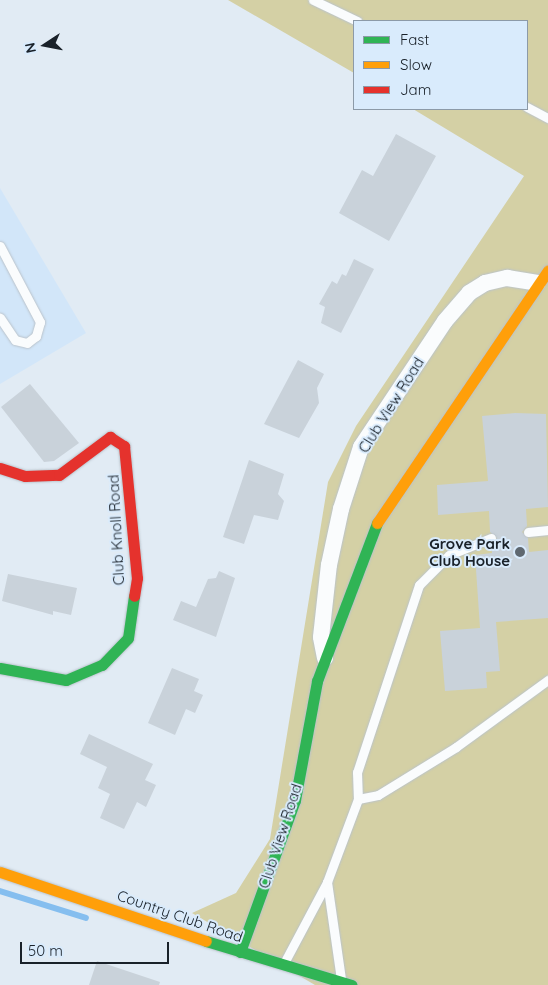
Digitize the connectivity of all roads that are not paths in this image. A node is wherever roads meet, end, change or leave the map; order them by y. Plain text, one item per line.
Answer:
1 (313, 0) edge
2 (355, 20) edge
3 (528, 107) edge
4 (548, 118) edge
5 (0, 246) edge
6 (548, 270) edge
7 (538, 283) junction
8 (0, 318) edge
9 (0, 468) edge
10 (548, 530) edge
11 (528, 532) dead end
12 (491, 538) dead end
13 (326, 660) junction
14 (0, 668) edge
15 (548, 680) edge
16 (358, 799) junction
17 (0, 872) edge
18 (327, 882) junction
19 (240, 952) junction
20 (283, 966) junction
21 (347, 984) edge

1 - 2 lane
3 - 4 lane
5 - 8 lane
6 - 7 street, Club View Road
7 - 13 street, Club View Road
7 - 13 street, Club View Road
9 - 14 street, Club Knoll Road
10 - 11 lane
12 - 16 lane
13 - 19 street, Club View Road
15 - 16 lane
16 - 18 lane
17 - 19 street, Country Club Road
18 - 20 lane
18 - 21 lane
19 - 20 street, Country Club Road
20 - 21 street, Country Club Road

